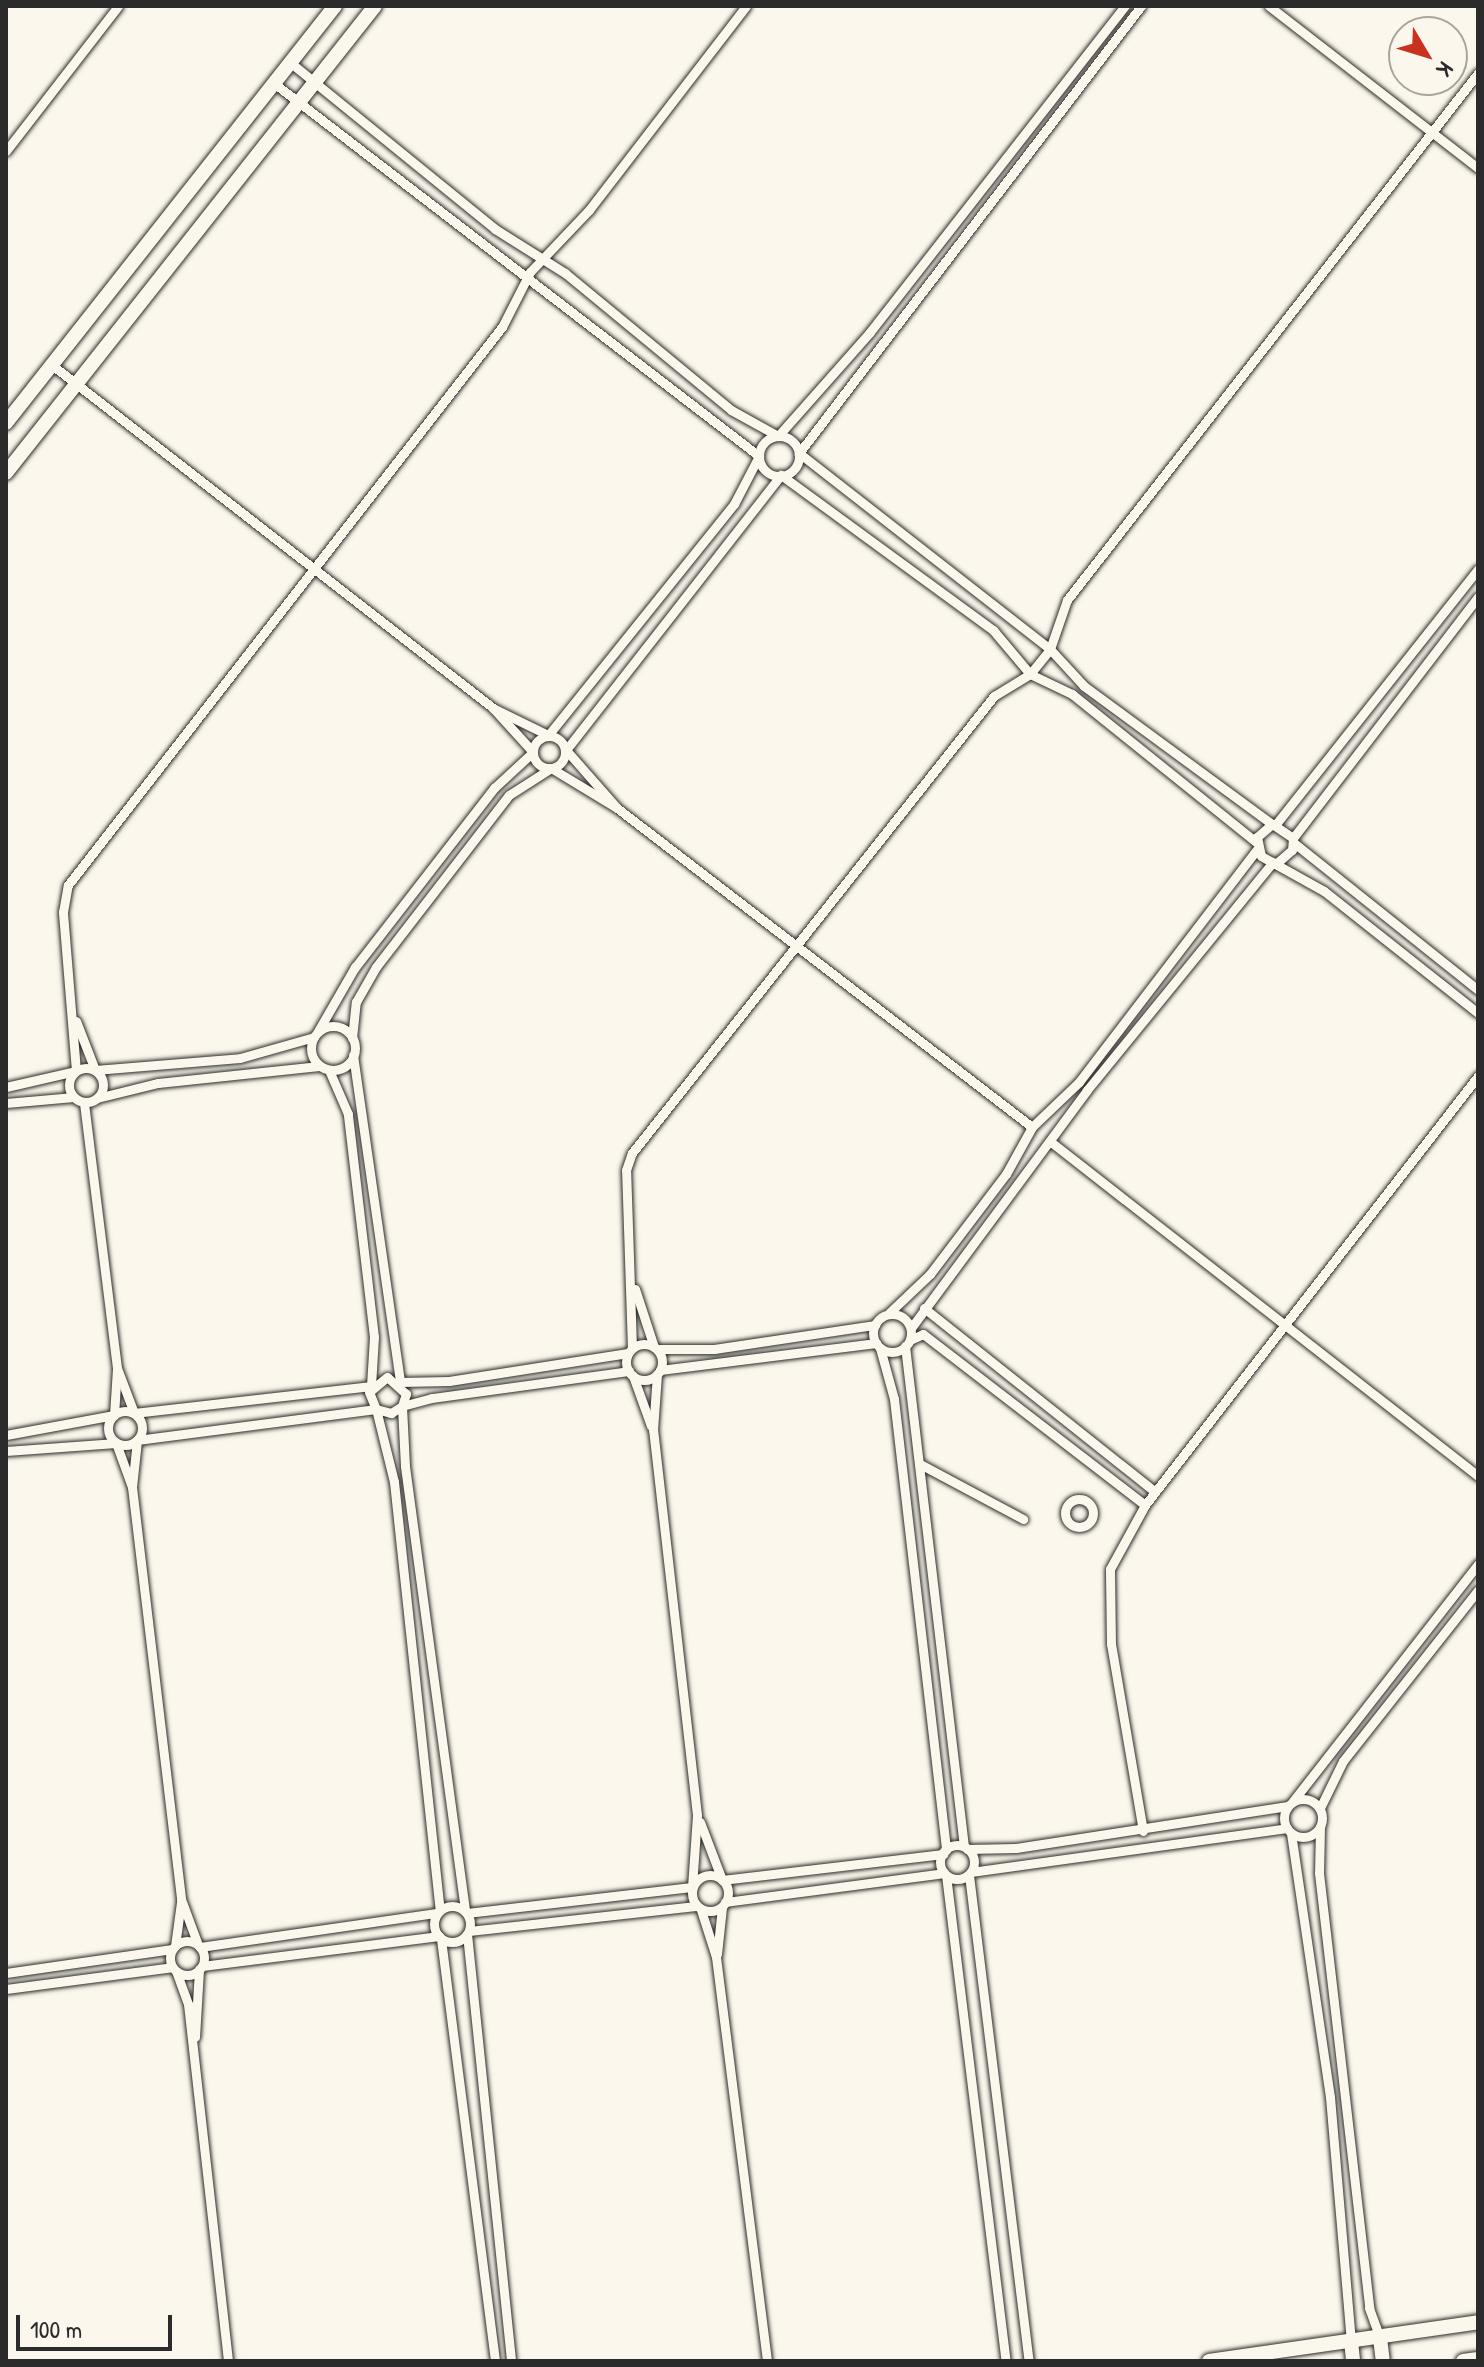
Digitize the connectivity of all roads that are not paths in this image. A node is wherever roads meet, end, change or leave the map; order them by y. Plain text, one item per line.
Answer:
1 (118, 6) edge
2 (335, 6) edge
3 (375, 6) edge
4 (746, 6) edge
5 (1125, 6) edge
6 (1141, 6) edge
7 (1269, 6) edge
8 (1085, 57) junction
9 (291, 63) junction
10 (1096, 66) junction
11 (1478, 73) edge
12 (316, 79) junction
13 (275, 84) junction
14 (297, 105) junction
15 (1431, 132) junction
16 (1016, 146) junction
17 (6, 151) edge
18 (1026, 154) junction
19 (1478, 168) edge
20 (926, 261) junction
21 (542, 264) junction
22 (936, 270) junction
23 (525, 283) junction
24 (52, 365) junction
25 (76, 385) junction
26 (6, 423) edge
27 (778, 436) junction
28 (799, 453) junction
29 (759, 456) junction
30 (6, 473) edge
31 (781, 475) junction
32 (1478, 569) edge
33 (317, 570) junction
34 (1478, 597) edge
35 (1050, 649) junction
36 (1030, 674) junction
37 (493, 708) junction
38 (1357, 726) junction
39 (548, 735) junction
40 (1370, 735) junction
41 (566, 750) junction
42 (533, 752) junction
43 (551, 768) junction
44 (617, 808) junction
45 (1274, 824) junction
46 (1293, 841) junction
47 (1257, 845) junction
48 (1275, 862) junction
49 (1411, 938) junction
50 (796, 944) junction
51 (1401, 951) junction
52 (1478, 990) edge
53 (1478, 1013) edge
54 (76, 1021) junction
55 (1126, 1021) junction
56 (1137, 1030) junction
57 (316, 1034) junction
58 (352, 1038) junction
59 (353, 1055) junction
60 (240, 1058) junction
61 (324, 1068) junction
62 (1478, 1068) edge
63 (95, 1070) junction
64 (76, 1071) junction
65 (242, 1075) junction
66 (1476, 1079) edge
67 (6, 1087) edge
68 (74, 1097) junction
69 (97, 1098) junction
70 (84, 1102) junction
71 (6, 1103) edge
72 (1032, 1127) junction
73 (1051, 1142) junction
74 (634, 1285) junction
75 (924, 1308) junction
76 (889, 1313) junction
77 (1285, 1324) junction
78 (875, 1325) junction
79 (911, 1328) junction
80 (908, 1343) junction
81 (878, 1346) junction
82 (656, 1348) junction
83 (630, 1350) junction
84 (117, 1368) junction
85 (659, 1372) junction
86 (631, 1374) junction
87 (400, 1382) junction
88 (371, 1386) junction
89 (402, 1406) junction
90 (376, 1409) junction
91 (134, 1413) junction
92 (114, 1415) junction
93 (653, 1430) junction
94 (6, 1435) edge
95 (137, 1440) junction
96 (116, 1443) junction
97 (6, 1451) edge
98 (920, 1464) junction
99 (1476, 1472) edge
100 (132, 1487) junction
101 (1155, 1492) junction
102 (408, 1493) junction
103 (395, 1494) junction
104 (1145, 1505) junction
105 (1023, 1519) dead end
106 (1478, 1564) edge
107 (1478, 1590) edge
108 (425, 1630) junction
109 (411, 1631) junction
110 (947, 1709) junction
111 (931, 1711) junction
112 (435, 1720) junction
113 (422, 1722) junction
114 (1291, 1803) junction
115 (1320, 1808) junction
116 (697, 1815) junction
117 (448, 1826) junction
118 (1320, 1827) junction
119 (434, 1828) junction
120 (1143, 1831) junction
121 (1289, 1831) junction
122 (966, 1848) junction
123 (944, 1852) junction
124 (945, 1874) junction
125 (970, 1874) junction
126 (722, 1880) junction
127 (692, 1887) junction
128 (181, 1899) junction
129 (724, 1904) junction
130 (699, 1908) junction
131 (439, 1912) junction
132 (466, 1912) junction
133 (468, 1933) junction
134 (440, 1937) junction
135 (199, 1946) junction
136 (174, 1948) junction
137 (716, 1957) junction
138 (200, 1967) junction
139 (174, 1969) junction
140 (6, 1973) edge
141 (6, 1989) edge
142 (1336, 2016) junction
143 (1321, 2019) junction
144 (986, 2041) junction
145 (971, 2042) junction
146 (193, 2044) junction
147 (1346, 2096) junction
148 (1330, 2097) junction
149 (1478, 2322) edge
150 (1380, 2338) junction
151 (1351, 2341) junction
152 (1478, 2359) edge
153 (228, 2361) edge
154 (495, 2361) edge
155 (511, 2361) edge
156 (767, 2361) edge
157 (1006, 2361) edge
158 (1029, 2361) edge
159 (1209, 2361) edge
160 (1353, 2361) edge
161 (1383, 2361) edge
162 (1463, 2361) edge

1 - 17 street
2 - 9 street
3 - 12 street
4 - 21 street
5 - 8 street
6 - 10 street
7 - 15 street
8 - 10 street
8 - 16 street
9 - 12 street
9 - 13 street
10 - 18 street
11 - 15 street
12 - 14 street
12 - 21 street
13 - 14 street
13 - 24 street
14 - 23 street
14 - 25 street
15 - 19 street
15 - 35 street
16 - 18 street
16 - 20 street
18 - 22 street
20 - 22 street
20 - 27 street
21 - 23 street
21 - 27 street
22 - 28 street
23 - 29 street
23 - 33 street
24 - 25 street
24 - 26 street
25 - 30 street
25 - 33 street
27 - 28 street
27 - 29 street
28 - 31 street
28 - 35 street
29 - 31 street
29 - 39 street
31 - 36 street
31 - 41 street
32 - 38 street
33 - 37 street
33 - 54 street
34 - 40 street
35 - 36 street
35 - 45 street
36 - 47 street
36 - 50 street
37 - 39 street
37 - 42 street
38 - 40 street
38 - 45 street
39 - 41 street
39 - 42 street
40 - 46 street
41 - 43 street
41 - 44 street
42 - 43 street
42 - 57 street
43 - 44 street
43 - 58 street
44 - 50 street
45 - 46 street
45 - 47 street
46 - 48 street
46 - 49 street
47 - 48 street
47 - 55 street
48 - 51 street
48 - 56 street
49 - 51 street
49 - 52 street
50 - 72 street
50 - 74 street
51 - 53 street
54 - 63 street
54 - 64 street
55 - 56 street
55 - 72 street
56 - 73 street
57 - 58 street
57 - 60 street
57 - 61 street
58 - 59 street
59 - 61 street
59 - 87 street
60 - 63 street
60 - 65 street
61 - 65 street
61 - 88 street
62 - 66 street
63 - 64 street
63 - 69 street
64 - 67 street
64 - 68 street
65 - 69 street
66 - 77 street
68 - 70 street
68 - 71 street
69 - 70 street
70 - 84 street
72 - 76 street
73 - 75 street
73 - 77 street
74 - 82 street
74 - 83 street
75 - 79 street
75 - 101 street
76 - 78 street
76 - 79 street
77 - 99 street
77 - 101 street
78 - 81 street
78 - 82 street
79 - 80 street
80 - 81 street
80 - 98 street
80 - 104 street
81 - 85 street
81 - 111 street
82 - 83 street
82 - 85 street
83 - 86 street
83 - 87 street
84 - 91 street
84 - 92 street
85 - 86 street
85 - 93 street
86 - 89 street
86 - 93 street
87 - 88 street
87 - 89 street
88 - 90 street
88 - 91 street
89 - 90 street
89 - 102 street
90 - 95 street
90 - 103 street
91 - 92 street
91 - 95 street
92 - 94 street
92 - 96 street
93 - 116 street
95 - 96 street
95 - 100 street
96 - 97 street
96 - 100 street
98 - 105 street
98 - 110 street
100 - 128 street
101 - 104 street
102 - 103 street
102 - 108 street
103 - 109 street
104 - 120 street
106 - 114 street
107 - 115 street
108 - 109 street
108 - 112 street
109 - 113 street
110 - 111 street
110 - 122 street
111 - 123 street
112 - 113 street
112 - 117 street
113 - 119 street
114 - 115 street
114 - 120 street
114 - 121 street
115 - 118 street
116 - 126 street
116 - 127 street
117 - 119 street
117 - 132 street
118 - 121 street
118 - 142 street
119 - 131 street
120 - 122 street
121 - 125 street
121 - 143 street
122 - 123 street
122 - 125 street
123 - 124 street
123 - 126 street
124 - 125 street
124 - 129 street
124 - 145 street
125 - 144 street
126 - 127 street
126 - 129 street
127 - 130 street
127 - 132 street
128 - 135 street
128 - 136 street
129 - 130 street
129 - 137 street
130 - 133 street
130 - 137 street
131 - 132 street
131 - 134 street
131 - 135 street
132 - 133 street
133 - 134 street
133 - 155 street
134 - 138 street
134 - 154 street
135 - 136 street
135 - 138 street
136 - 139 street
136 - 140 street
137 - 156 street
138 - 139 street
138 - 146 street
139 - 141 street
139 - 146 street
142 - 143 street
142 - 147 street
143 - 148 street
144 - 145 street
144 - 158 street
145 - 157 street
146 - 153 street
147 - 148 street
147 - 150 street
148 - 151 street
149 - 150 street
150 - 151 street
150 - 161 street
151 - 159 street
151 - 160 street
152 - 162 street

